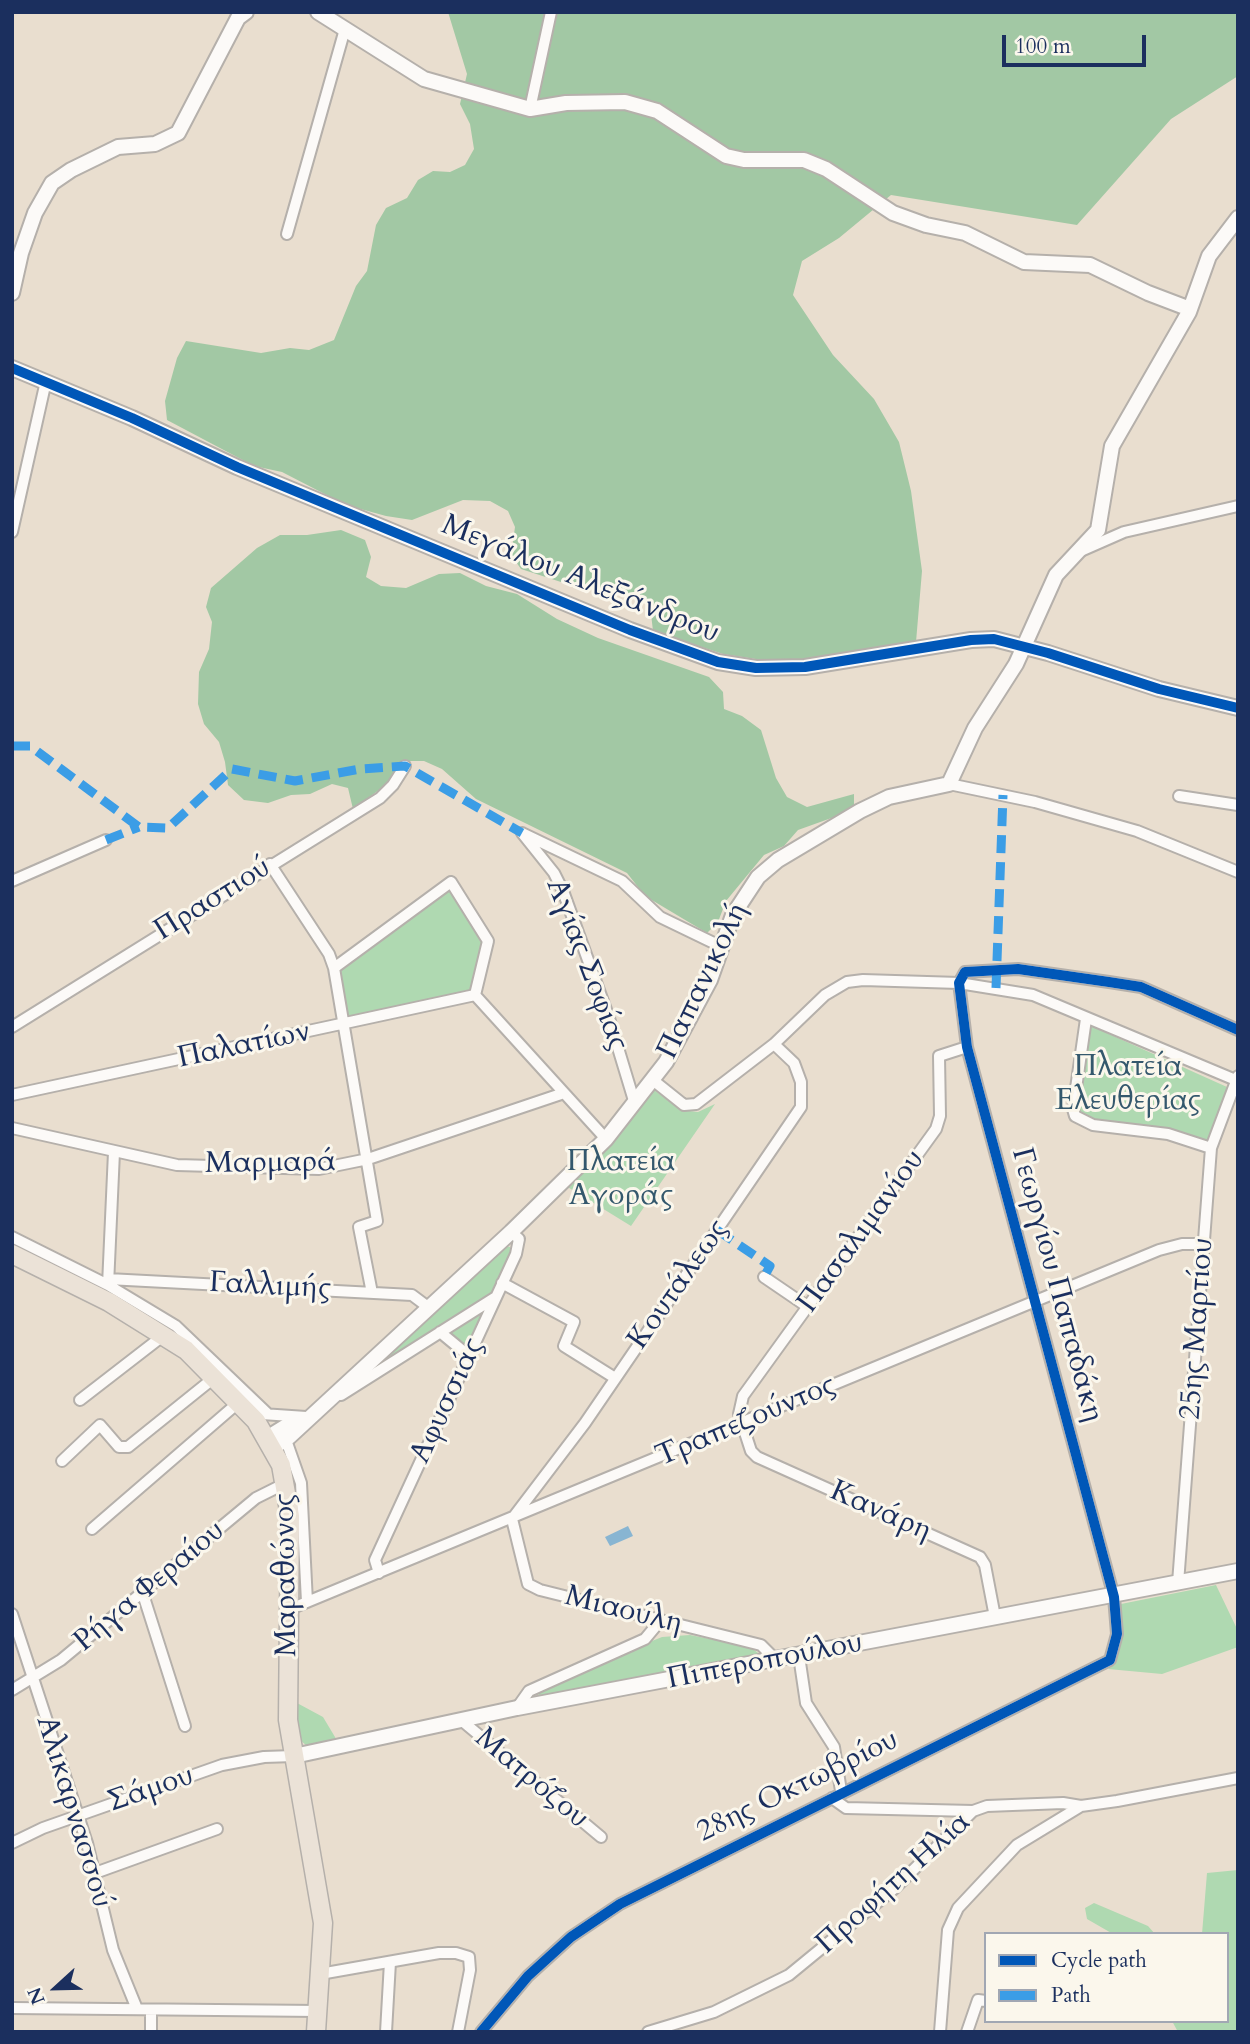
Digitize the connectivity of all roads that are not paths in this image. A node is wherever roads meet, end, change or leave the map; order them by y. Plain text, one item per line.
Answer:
1 (246, 12) edge
2 (318, 12) edge
3 (551, 12) edge
4 (345, 29) junction
5 (530, 109) junction
6 (1238, 218) edge
7 (287, 234) dead end
8 (12, 293) edge
9 (1189, 309) junction
10 (12, 368) edge
11 (46, 382) junction
12 (1238, 506) edge
13 (12, 532) edge
14 (1074, 555) junction
15 (1024, 646) junction
16 (1238, 708) edge
17 (405, 766) dead end
18 (949, 784) junction
19 (1179, 796) dead end
20 (1238, 805) edge
21 (106, 840) dead end
22 (270, 864) junction
23 (1238, 872) edge
24 (12, 881) edge
25 (720, 946) junction
26 (334, 968) junction
27 (959, 983) junction
28 (475, 995) junction
29 (1086, 1019) junction
30 (345, 1024) junction
31 (12, 1027) edge
32 (1238, 1030) edge
33 (774, 1044) junction
34 (967, 1047) junction
35 (1237, 1079) edge
36 (654, 1081) junction
37 (564, 1093) junction
38 (12, 1095) edge
39 (635, 1104) junction
40 (12, 1128) edge
41 (606, 1139) junction
42 (1211, 1148) junction
43 (114, 1152) junction
44 (368, 1159) junction
45 (511, 1232) junction
46 (12, 1237) edge
47 (1204, 1244) junction
48 (12, 1254) edge
49 (764, 1277) dead end
50 (108, 1282) junction
51 (502, 1283) junction
52 (372, 1293) junction
53 (496, 1297) junction
54 (1035, 1300) junction
55 (428, 1307) junction
56 (808, 1307) junction
57 (440, 1332) junction
58 (164, 1335) junction
59 (469, 1356) junction
60 (215, 1377) junction
61 (615, 1378) junction
62 (80, 1400) dead end
63 (242, 1405) junction
64 (268, 1414) junction
65 (309, 1416) junction
66 (741, 1424) junction
67 (275, 1442) junction
68 (62, 1461) dead end
69 (542, 1481) junction
70 (286, 1483) junction
71 (555, 1502) junction
72 (512, 1519) junction
73 (92, 1529) dead end
74 (1238, 1571) edge
75 (379, 1573) junction
76 (1178, 1583) junction
77 (142, 1591) junction
78 (1114, 1597) junction
79 (307, 1602) junction
80 (290, 1609) junction
81 (12, 1614) edge
82 (995, 1617) junction
83 (660, 1621) junction
84 (799, 1656) junction
85 (777, 1661) junction
86 (34, 1679) junction
87 (12, 1690) edge
88 (517, 1708) junction
89 (461, 1720) junction
90 (185, 1726) dead end
91 (294, 1756) junction
92 (1238, 1778) edge
93 (837, 1795) junction
94 (1081, 1806) junction
95 (973, 1811) junction
96 (79, 1816) junction
97 (217, 1829) dead end
98 (601, 1837) dead end
99 (12, 1843) edge
100 (95, 1873) junction
101 (390, 1962) junction
102 (320, 1974) junction
103 (984, 2001) edge
104 (12, 2008) edge
105 (137, 2009) junction
106 (151, 2010) junction
107 (319, 2011) junction
108 (690, 2026) edge
109 (937, 2030) edge
110 (151, 2032) edge
111 (316, 2032) edge
112 (386, 2032) edge
113 (458, 2032) edge
114 (481, 2032) edge
115 (648, 2032) edge
116 (967, 2032) edge

1 - 8 street
2 - 4 street
3 - 5 street
4 - 5 street
4 - 7 street
5 - 9 street
6 - 9 street
9 - 14 street
10 - 11 street, Μεγάλου Αλεξάνδρου
11 - 13 street
11 - 15 street, Μεγάλου Αλεξάνδρου
12 - 14 street
14 - 15 street
15 - 16 street, Μεγάλου Αλεξάνδρου
15 - 18 street
17 - 22 street, Πραστιού
18 - 23 street
18 - 25 street, Παπανικολή
19 - 20 street
21 - 24 street
22 - 26 street
22 - 31 street, Πραστιού
25 - 36 street, Παπανικολή
25 - 39 street, Αγίας Σοφίας
26 - 28 street
26 - 30 street
27 - 29 street
27 - 32 street
27 - 33 street
27 - 34 street, Γεωργίου Παπαδάκη
28 - 30 street, Παλατίων
28 - 37 street
29 - 35 street
29 - 42 street
30 - 38 street, Παλατίων
30 - 44 street
33 - 36 street
33 - 61 street, Κουτάλεως
34 - 54 street, Γεωργίου Παπαδάκη
34 - 56 street, Πασαλιμανίου
35 - 42 street, 25ης Μαρτίου
36 - 39 street, Παπανικολή
37 - 41 street
37 - 44 street, Μαρμαρά
39 - 41 street, Παπανικολή
40 - 43 street, Μαρμαρά
41 - 45 street, Παπανικολή
42 - 47 street, 25ης Μαρτίου
43 - 44 street, Μαρμαρά
43 - 50 street
44 - 52 street
45 - 51 street, Αφυσσιάς
45 - 55 street, Παπανικολή
46 - 50 street
47 - 54 street, Τραπεζούντος
47 - 76 street, 25ης Μαρτίου
48 - 58 main road, Μαραθώνος
49 - 56 street
50 - 52 street, Γαλλιμής
50 - 64 street
51 - 53 street, Αφυσσιάς
51 - 61 street
52 - 55 street, Γαλλιμής
53 - 57 street
53 - 59 street, Αφυσσιάς
54 - 66 street, Τραπεζούντος
54 - 78 street, Γεωργίου Παπαδάκη
55 - 65 street, Παπανικολή
56 - 66 street, Πασαλιμανίου
57 - 59 street
57 - 65 street
58 - 60 main road, Μαραθώνος
58 - 62 street
59 - 75 street, Αφυσσιάς
60 - 63 main road, Μαραθώνος
60 - 68 street
61 - 69 street, Κουτάλεως
63 - 64 street
63 - 67 main road, Μαραθώνος
63 - 73 street
64 - 65 street
65 - 67 street, Παπανικολή
66 - 71 street, Τραπεζούντος
66 - 82 street, Κανάρη
67 - 70 main road, Μαραθώνος
67 - 79 street
69 - 71 street
69 - 72 street, Κουτάλεως
70 - 77 street, Ρήγα Φεραίου
70 - 80 main road, Μαραθώνος
71 - 72 street, Τραπεζούντος
72 - 75 street, Τραπεζούντος
72 - 83 street, Μιαούλη
74 - 76 street, Πιπεροπούλου
75 - 79 street, Τραπεζούντος
76 - 78 street, Πιπεροπούλου
77 - 86 street, Ρήγα Φεραίου
77 - 90 street
78 - 82 street, Πιπεροπούλου
78 - 93 street, 28ης Οκτωβρίου
79 - 80 street, Τραπεζούντος
80 - 91 main road, Μαραθώνος
81 - 86 street, Αλικαρνασσού
82 - 84 street, Πιπεροπούλου
83 - 85 street, Μιαούλη
83 - 88 street
84 - 85 street, Πιπεροπούλου
84 - 93 street
85 - 88 street, Πιπεροπούλου
86 - 87 street, Ρήγα Φεραίου
86 - 96 street, Αλικαρνασσού
88 - 89 street, Πιπεροπούλου
89 - 91 street, Πιπεροπούλου
89 - 98 street, Ματρόζου
91 - 96 street, Σάμου
91 - 102 main road, Μαραθώνος
92 - 94 street, Προφήτη Ηλία
93 - 95 street
93 - 114 street, 28ης Οκτωβρίου
94 - 95 street, Προφήτη Ηλία
94 - 109 street
95 - 108 street, Προφήτη Ηλία
96 - 99 street, Σάμου
96 - 100 street, Αλικαρνασσού
97 - 100 street
100 - 105 street, Αλικαρνασσού
101 - 102 street
101 - 112 street
101 - 113 street
102 - 107 main road, Μαραθώνος
103 - 116 street
104 - 105 street
105 - 106 street
106 - 107 street
106 - 110 street
107 - 111 main road, Μαραθώνος
108 - 115 street, Προφήτη Ηλία

